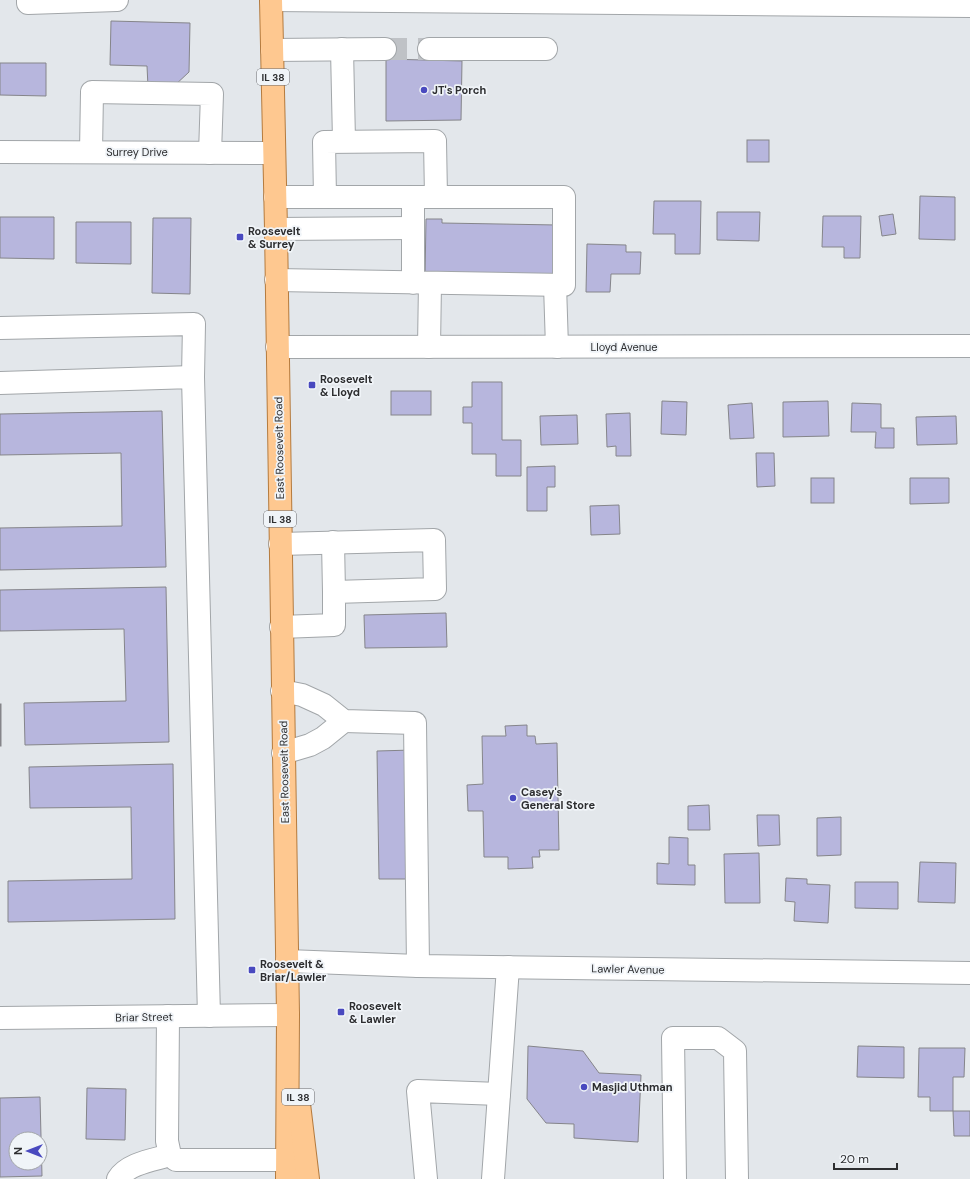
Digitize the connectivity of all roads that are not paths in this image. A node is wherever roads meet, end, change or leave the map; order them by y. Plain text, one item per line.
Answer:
1 (28, 0) edge
2 (117, 0) edge
3 (271, 0) edge
4 (637, 1) edge
5 (970, 6) edge
6 (342, 49) junction
7 (385, 49) tunnel mouth
8 (429, 49) tunnel mouth
9 (546, 49) dead end
10 (272, 50) junction
11 (344, 141) junction
12 (0, 152) edge
13 (91, 152) junction
14 (210, 153) junction
15 (274, 153) junction
16 (275, 197) junction
17 (325, 197) junction
18 (413, 197) junction
19 (436, 197) junction
20 (413, 228) junction
21 (276, 229) junction
22 (276, 280) junction
23 (422, 283) junction
24 (556, 285) junction
25 (0, 328) edge
26 (970, 346) edge
27 (277, 347) junction
28 (429, 347) junction
29 (557, 347) junction
30 (193, 377) junction
31 (0, 383) edge
32 (333, 542) junction
33 (280, 544) junction
34 (334, 592) junction
35 (281, 626) junction
36 (282, 692) junction
37 (344, 721) junction
38 (283, 753) junction
39 (286, 961) junction
40 (418, 966) junction
41 (508, 967) junction
42 (970, 973) edge
43 (288, 1015) junction
44 (168, 1016) junction
45 (209, 1016) junction
46 (0, 1018) edge
47 (499, 1094) junction
48 (163, 1157) junction
49 (216, 1170) edge
50 (287, 1170) edge
51 (118, 1179) edge
52 (138, 1179) edge
53 (308, 1179) edge
54 (426, 1179) edge
55 (493, 1179) edge
56 (675, 1179) edge
57 (737, 1179) edge

1 - 2 street
3 - 4 street
3 - 10 main road, East Roosevelt Road / IL 38
4 - 5 street
6 - 7 street
6 - 10 street
6 - 11 street
8 - 9 street
10 - 15 main road, East Roosevelt Road / IL 38
11 - 17 street
11 - 19 street
12 - 13 street, Surrey Drive
13 - 14 street, Surrey Drive
13 - 14 street
14 - 15 street, Surrey Drive
15 - 16 main road, East Roosevelt Road / IL 38
16 - 17 street
16 - 21 main road, East Roosevelt Road / IL 38
17 - 18 street
18 - 19 street
18 - 20 street
19 - 24 street
20 - 21 street
20 - 23 street
21 - 22 main road, East Roosevelt Road / IL 38
22 - 23 street
22 - 27 main road, East Roosevelt Road / IL 38
23 - 24 street
23 - 28 street
24 - 29 street
25 - 30 street
26 - 29 street, Lloyd Avenue
27 - 28 street, Lloyd Avenue
27 - 33 main road, East Roosevelt Road / IL 38
28 - 29 street, Lloyd Avenue
30 - 31 street
30 - 45 street
32 - 33 street
32 - 34 street
32 - 34 street
33 - 35 main road, East Roosevelt Road / IL 38
34 - 35 street
35 - 36 main road, East Roosevelt Road / IL 38
36 - 37 street
36 - 38 main road, East Roosevelt Road / IL 38
37 - 38 street
37 - 40 street
38 - 39 main road, East Roosevelt Road / IL 38
39 - 40 street, Lawler Avenue
39 - 43 main road, East Roosevelt Road / IL 38
40 - 41 street, Lawler Avenue
41 - 42 street, Lawler Avenue
41 - 47 street
43 - 45 street, Briar Street
43 - 50 main road, East Roosevelt Road / IL 38
43 - 53 main road, East Roosevelt Road / IL 38
44 - 45 street, Briar Street
44 - 46 street, Briar Street
44 - 48 street
47 - 54 street
47 - 55 street
48 - 49 street
48 - 51 street
48 - 52 street
49 - 50 street
56 - 57 street

